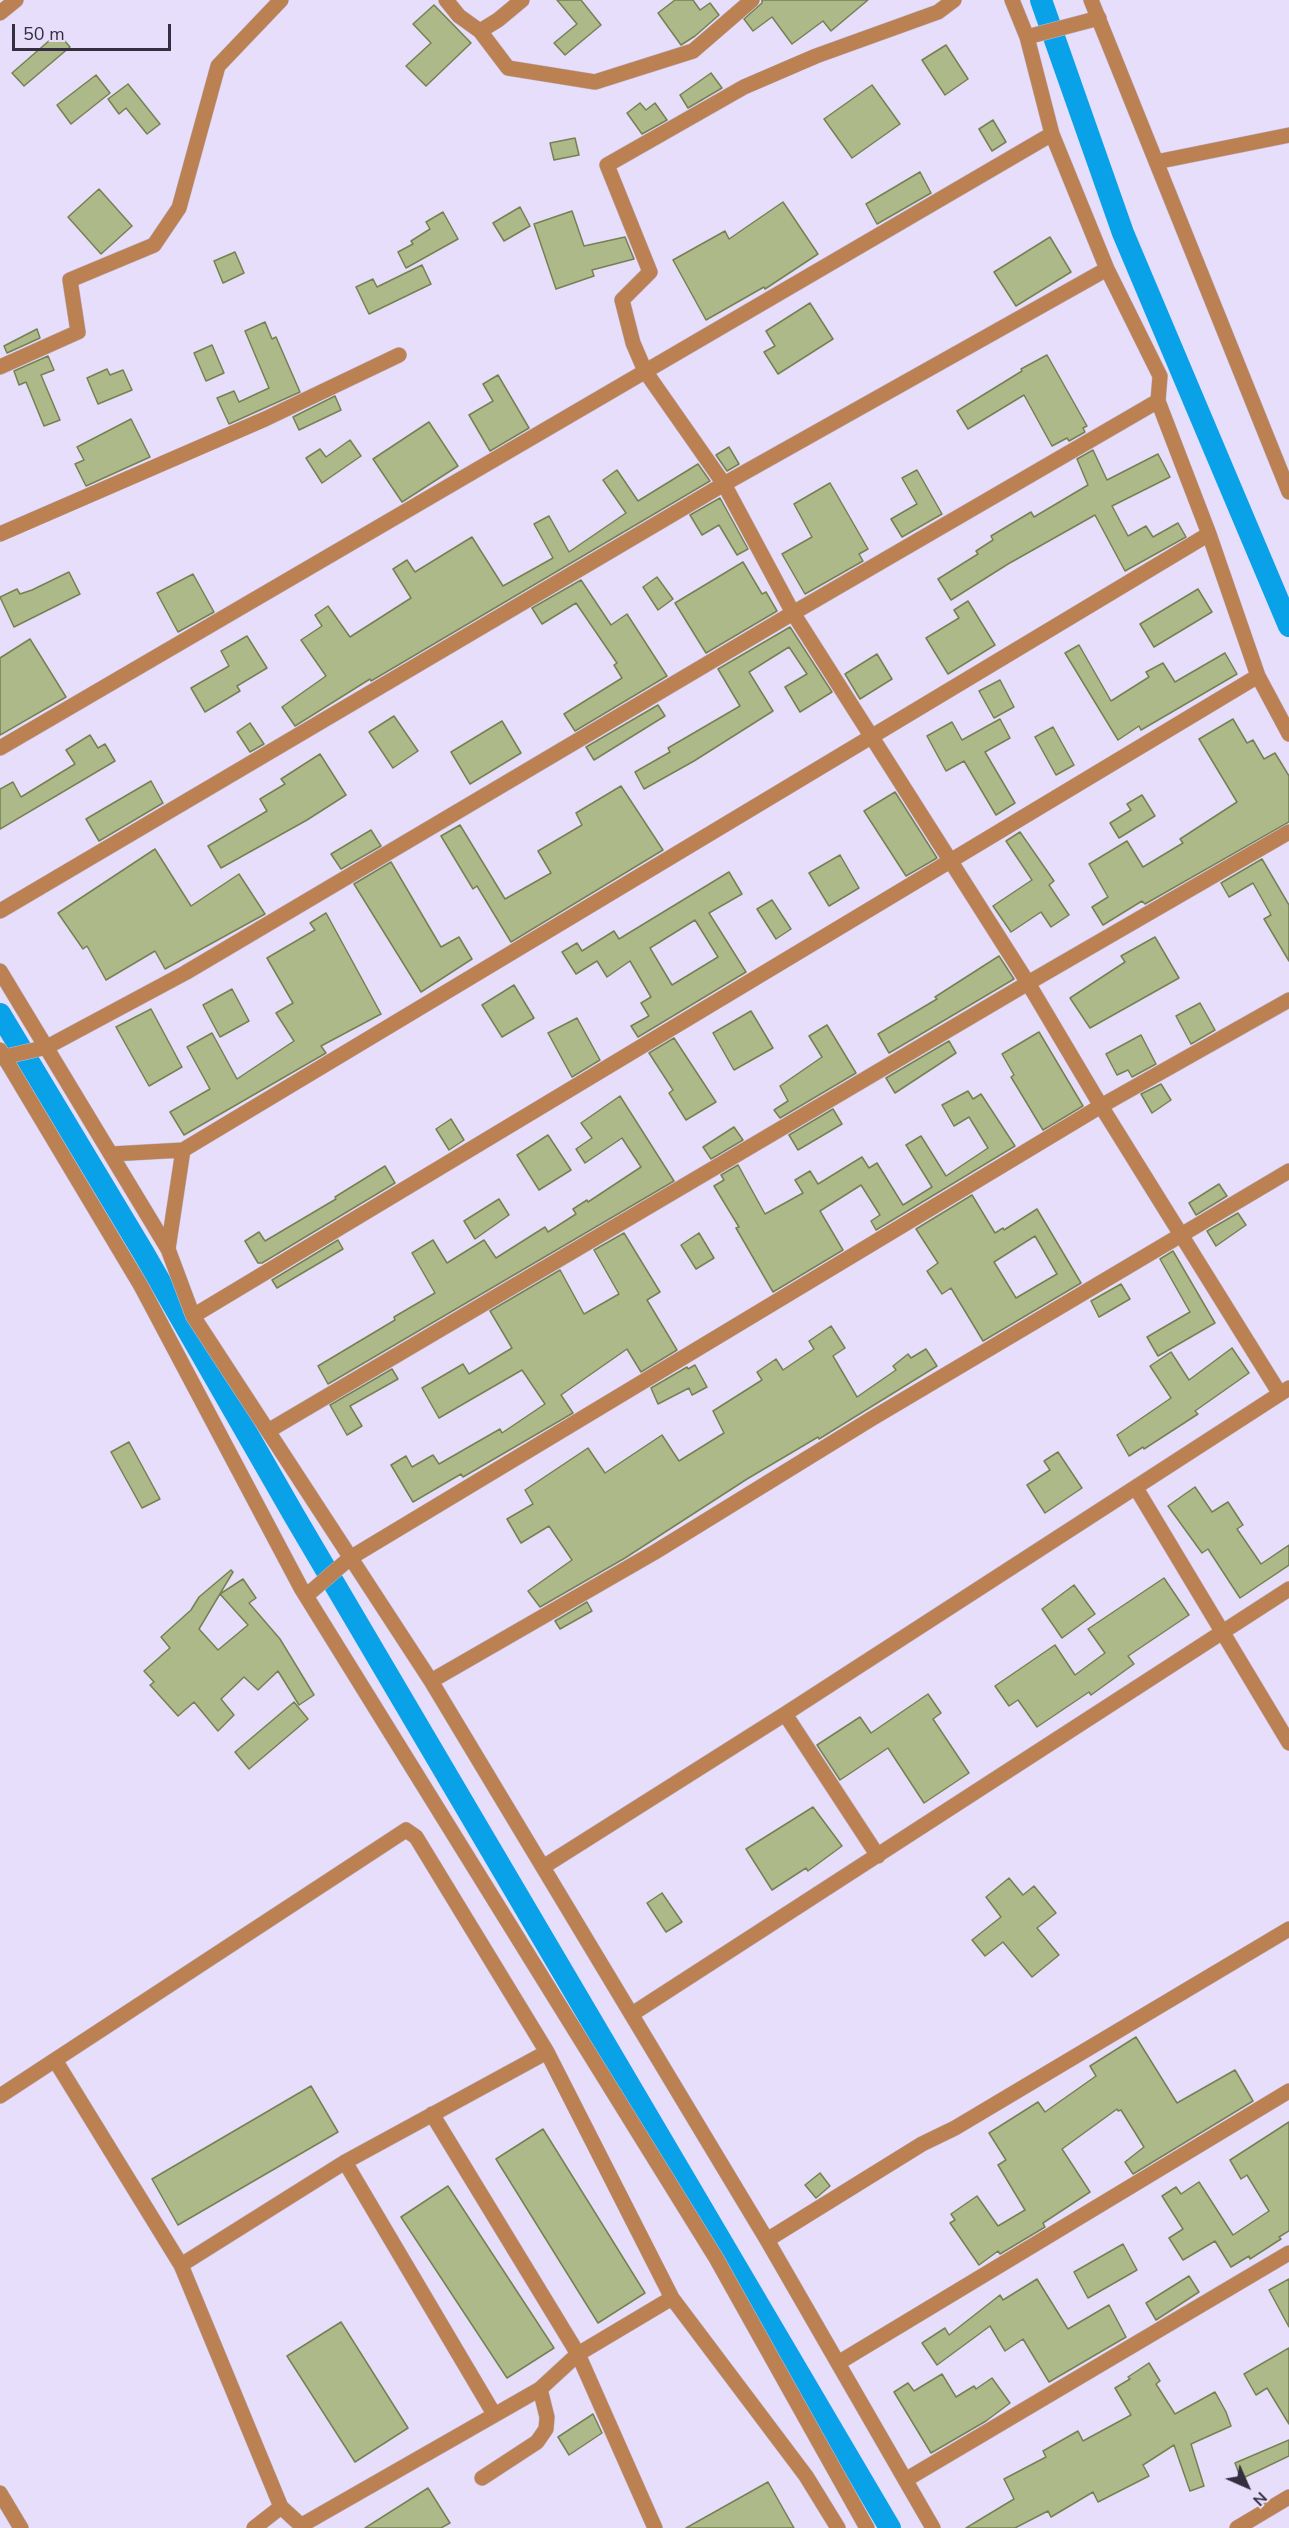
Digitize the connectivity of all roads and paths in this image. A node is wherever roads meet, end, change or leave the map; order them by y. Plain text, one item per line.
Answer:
1 (16, 0) edge
2 (281, 0) edge
3 (446, 0) edge
4 (522, 0) edge
5 (752, 0) edge
6 (954, 0) edge
7 (1012, 0) edge
8 (1091, 0) edge
9 (0, 13) edge
10 (1099, 18) junction
11 (480, 31) junction
12 (1027, 37) junction
13 (1052, 134) junction
14 (1289, 135) edge
15 (1156, 162) junction
16 (1107, 269) junction
17 (399, 356) dead end
18 (0, 367) edge
19 (645, 371) junction
20 (1158, 401) junction
21 (724, 484) junction
22 (1289, 492) edge
23 (0, 534) edge
24 (1209, 534) junction
25 (793, 613) junction
26 (1258, 676) junction
27 (1289, 734) edge
28 (871, 735) junction
29 (0, 748) edge
30 (1289, 832) edge
31 (951, 860) junction
32 (0, 910) edge
33 (0, 971) edge
34 (1028, 983) junction
35 (1289, 1000) edge
36 (47, 1047) junction
37 (1, 1055) edge
38 (1101, 1106) junction
39 (183, 1150) junction
40 (112, 1154) junction
41 (1289, 1171) edge
42 (1181, 1235) junction
43 (168, 1249) junction
44 (193, 1316) junction
45 (1284, 1391) edge
46 (268, 1431) junction
47 (1136, 1488) junction
48 (350, 1558) junction
49 (1289, 1589) edge
50 (306, 1596) junction
51 (1223, 1632) junction
52 (431, 1681) junction
53 (785, 1714) junction
54 (1289, 1743) edge
55 (878, 1856) junction
56 (543, 1867) junction
57 (1289, 1929) edge
58 (632, 2014) junction
59 (547, 2052) junction
60 (55, 2060) junction
61 (1289, 2091) edge
62 (0, 2096) edge
63 (432, 2114) junction
64 (345, 2162) junction
65 (767, 2240) junction
66 (1289, 2253) edge
67 (181, 2265) junction
68 (672, 2298) junction
69 (578, 2354) junction
70 (838, 2363) junction
71 (540, 2389) junction
72 (495, 2414) junction
73 (482, 2478) dead end
74 (907, 2480) junction
75 (0, 2493) edge
76 (1289, 2497) edge
77 (281, 2507) junction
78 (303, 2526) edge
79 (21, 2528) edge
80 (254, 2528) edge
81 (655, 2528) edge
82 (838, 2528) edge
83 (867, 2528) edge
84 (933, 2528) edge
85 (1236, 2528) edge

1 - 9 street
2 - 18 street
3 - 11 street
4 - 11 street
5 - 11 street
6 - 19 street
7 - 12 street
8 - 10 street
10 - 12 street
10 - 15 street
12 - 13 street
13 - 16 street
13 - 19 street
14 - 15 street
15 - 22 street
16 - 20 street
16 - 21 street
17 - 23 street
19 - 21 street
19 - 29 street
20 - 24 street
20 - 25 street
21 - 25 street
21 - 32 street
24 - 26 street
24 - 28 street
25 - 28 street
25 - 36 street
26 - 27 street
26 - 31 street
28 - 31 street
28 - 39 street
30 - 34 street
31 - 34 street
31 - 44 street
33 - 36 street
34 - 38 street
34 - 46 street
35 - 38 street
36 - 37 street
36 - 40 street
37 - 50 street
38 - 42 street
38 - 48 street
39 - 40 street
39 - 43 street
40 - 43 street
41 - 42 street
42 - 45 street
42 - 52 street
43 - 44 street
44 - 46 street
45 - 47 street
46 - 48 street
47 - 51 street
47 - 53 street
48 - 50 street
48 - 52 street
49 - 51 street
50 - 83 street
51 - 54 street
51 - 55 street
52 - 56 street
53 - 55 street
53 - 56 street
55 - 58 street
56 - 58 street
57 - 65 street
58 - 65 street
59 - 60 street
59 - 63 street
59 - 68 street
60 - 62 street
60 - 67 street
61 - 70 street
63 - 64 street
63 - 69 street
64 - 67 street
64 - 72 street
65 - 70 street
66 - 74 street
67 - 77 street
68 - 69 street
68 - 82 street
69 - 71 street
69 - 81 street
70 - 74 street
71 - 72 street
71 - 73 street
72 - 78 street
74 - 84 street
75 - 79 street
76 - 85 street
77 - 78 street
77 - 80 street

